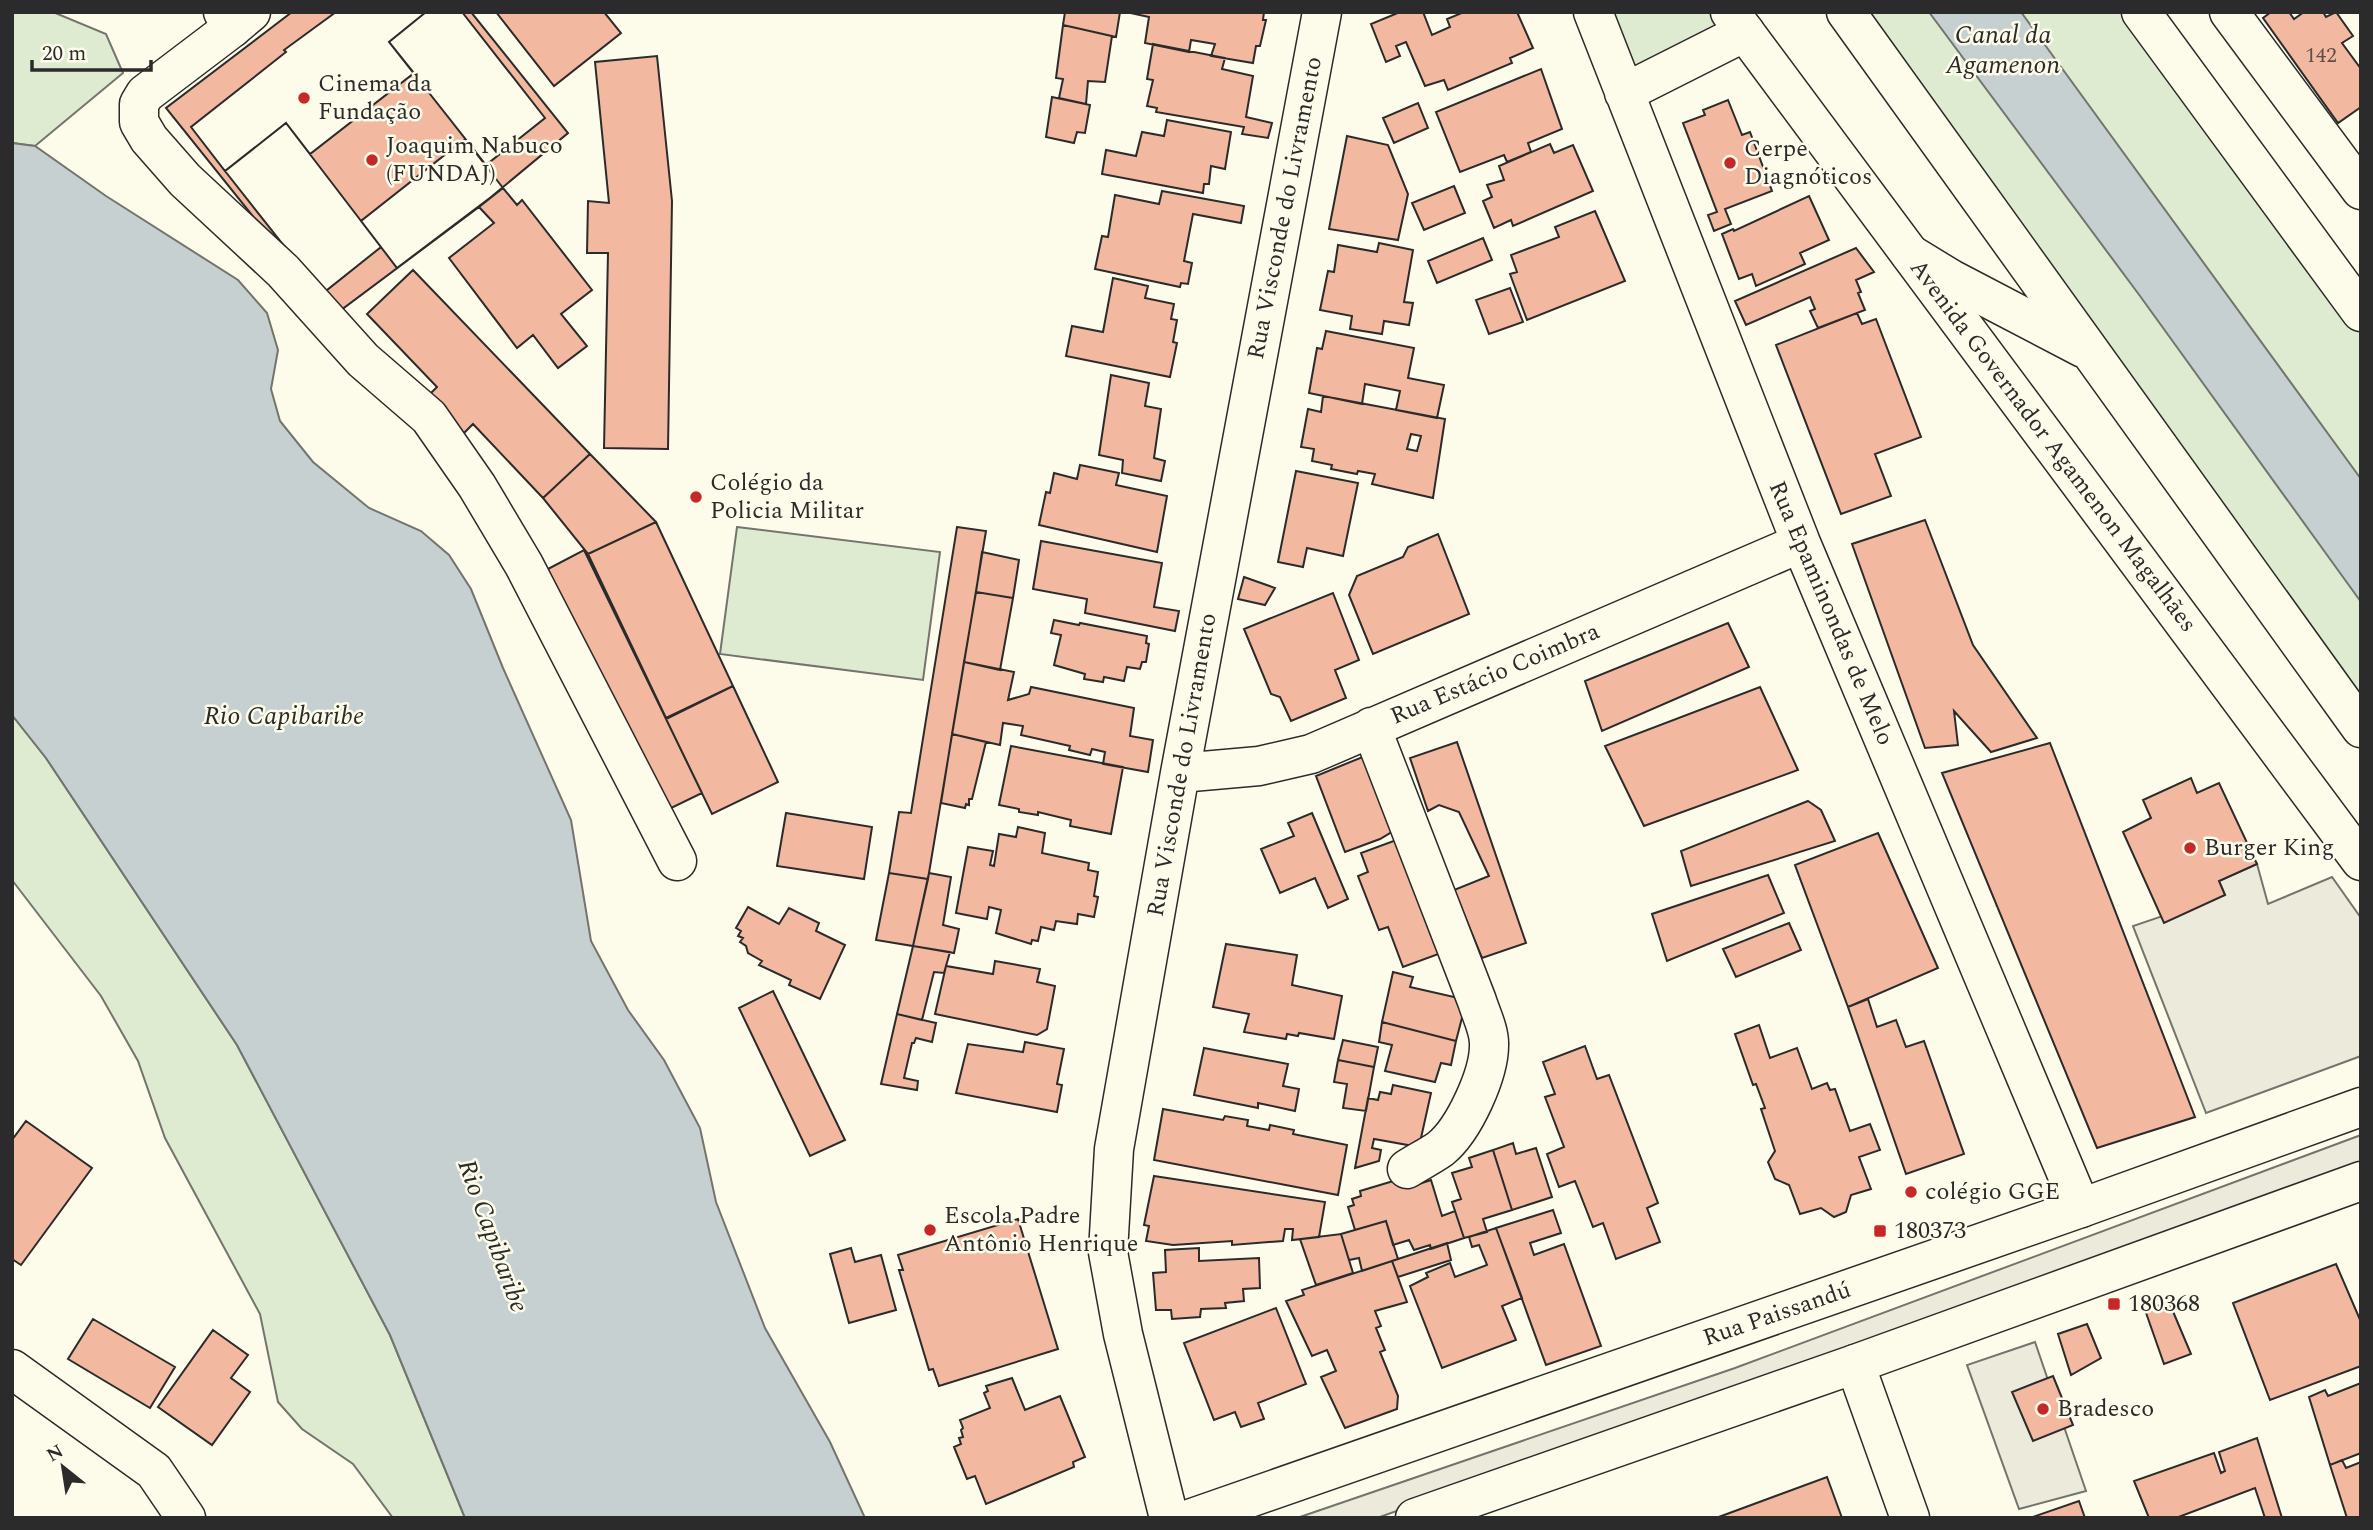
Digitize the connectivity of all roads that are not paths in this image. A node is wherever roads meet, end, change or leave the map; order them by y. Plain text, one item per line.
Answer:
1 (1322, 12) edge
2 (1593, 12) edge
3 (1846, 12) edge
4 (2229, 12) edge
5 (2144, 14) edge
6 (235, 18) edge
7 (1738, 22) edge
8 (1624, 93) junction
9 (2361, 190) edge
10 (1910, 254) junction
11 (2361, 312) edge
12 (2090, 351) junction
13 (1801, 543) junction
14 (1371, 727) junction
15 (2361, 728) edge
16 (1180, 773) junction
17 (677, 861) dead end
18 (2361, 861) edge
19 (2361, 1107) edge
20 (1407, 1169) dead end
21 (2361, 1181) edge
22 (2081, 1208) junction
23 (1855, 1364) junction
24 (12, 1369) edge
25 (187, 1518) edge
26 (1169, 1518) edge
27 (1192, 1518) edge
28 (1415, 1518) edge
29 (1910, 1518) edge

1 - 16 main road, Rua Visconde do Livramento
2 - 8 main road, Rua Epaminondas de Melo
3 - 12 main road
4 - 9 main road
5 - 11 main road
6 - 17 main road
7 - 8 main road, Avenida Governador Agamenon Magalhães
7 - 10 main road, Avenida Governador Agamenon Magalhães
8 - 13 main road, Rua Epaminondas de Melo
10 - 12 main road
10 - 18 main road, Avenida Governador Agamenon Magalhães
12 - 15 main road
13 - 14 main road, Rua Estácio Coimbra
13 - 22 main road, Rua Epaminondas de Melo
14 - 16 main road, Rua Estácio Coimbra
14 - 20 main road
16 - 26 main road, Rua Visconde do Livramento
19 - 22 main road, Rua Paissandú
21 - 23 main road
22 - 27 main road, Rua Paissandú
23 - 28 main road
23 - 29 main road
24 - 25 main road

